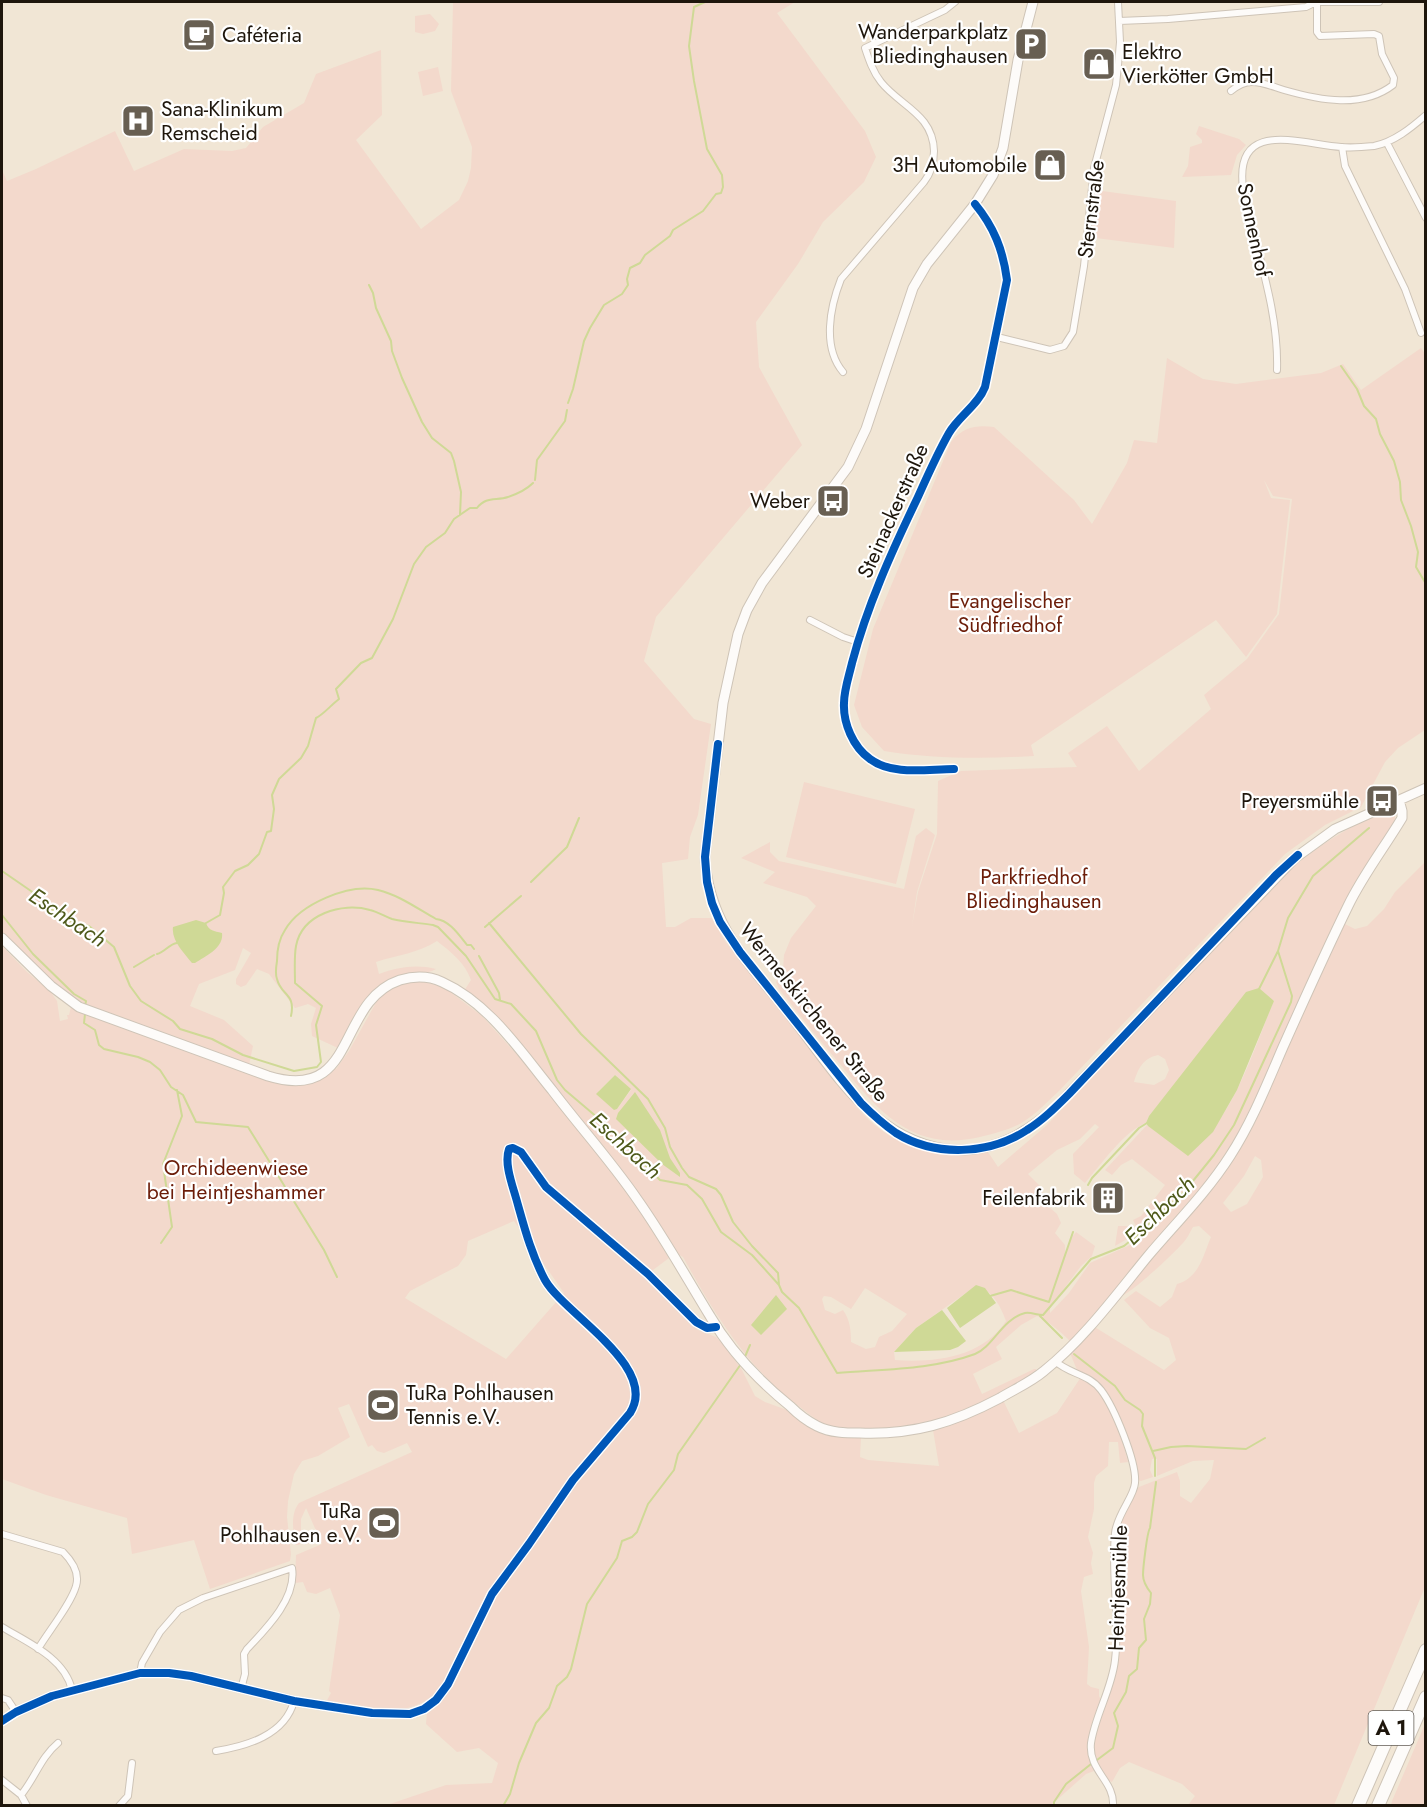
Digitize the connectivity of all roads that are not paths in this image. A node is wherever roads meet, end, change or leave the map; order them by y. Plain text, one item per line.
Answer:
1 (955, 2) edge
2 (1033, 2) edge
3 (1118, 2) edge
4 (1316, 2) edge
5 (1321, 2) edge
6 (1379, 2) edge
7 (1119, 21) junction
8 (1231, 91) dead end
9 (1425, 115) edge
10 (1387, 142) junction
11 (1342, 147) junction
12 (975, 204) junction
13 (1425, 218) edge
14 (1421, 333) dead end
15 (997, 337) junction
16 (1276, 370) dead end
17 (843, 372) dead end
18 (810, 620) dead end
19 (858, 642) junction
20 (954, 769) dead end
21 (1425, 788) edge
22 (1399, 800) junction
23 (2, 938) edge
24 (717, 1327) junction
25 (1055, 1361) junction
26 (2, 1534) edge
27 (2, 1627) edge
28 (38, 1649) junction
29 (1425, 1650) edge
30 (140, 1673) junction
31 (241, 1689) junction
32 (72, 1690) junction
33 (1425, 1697) edge
34 (2, 1698) edge
35 (294, 1701) junction
36 (16, 1712) junction
37 (2, 1722) edge
38 (58, 1743) dead end
39 (216, 1751) dead end
40 (132, 1763) dead end
41 (2, 1780) edge
42 (21, 1795) junction
43 (27, 1806) edge
44 (119, 1806) edge
45 (1113, 1806) edge
46 (1358, 1806) edge
47 (1378, 1806) edge

1 - 17 street
2 - 12 main road, Wermelskirchener Straße
3 - 7 street, Sternstraße
4 - 7 street
4 - 8 street
5 - 6 street
7 - 15 street, Sternstraße
9 - 10 street, Sonnenhof
10 - 11 street, Sonnenhof
10 - 13 street
11 - 14 street
11 - 16 street, Sonnenhof
12 - 15 street, Steinackerstraße
12 - 22 main road, Wermelskirchener Straße
15 - 19 street, Steinackerstraße
18 - 19 street
19 - 20 street, Steinackerstraße
21 - 22 main road
22 - 25 main road
23 - 24 main road
24 - 25 main road
24 - 35 main road
25 - 45 street, Heintjesmühle
26 - 28 street
27 - 28 street
28 - 32 street
29 - 46 highway, A 1
30 - 31 main road
30 - 31 street
30 - 32 main road
31 - 35 main road
32 - 36 main road
33 - 47 highway, A 1
34 - 36 street
35 - 39 street
36 - 37 main road
38 - 42 street
40 - 44 street
41 - 42 street
42 - 43 street

